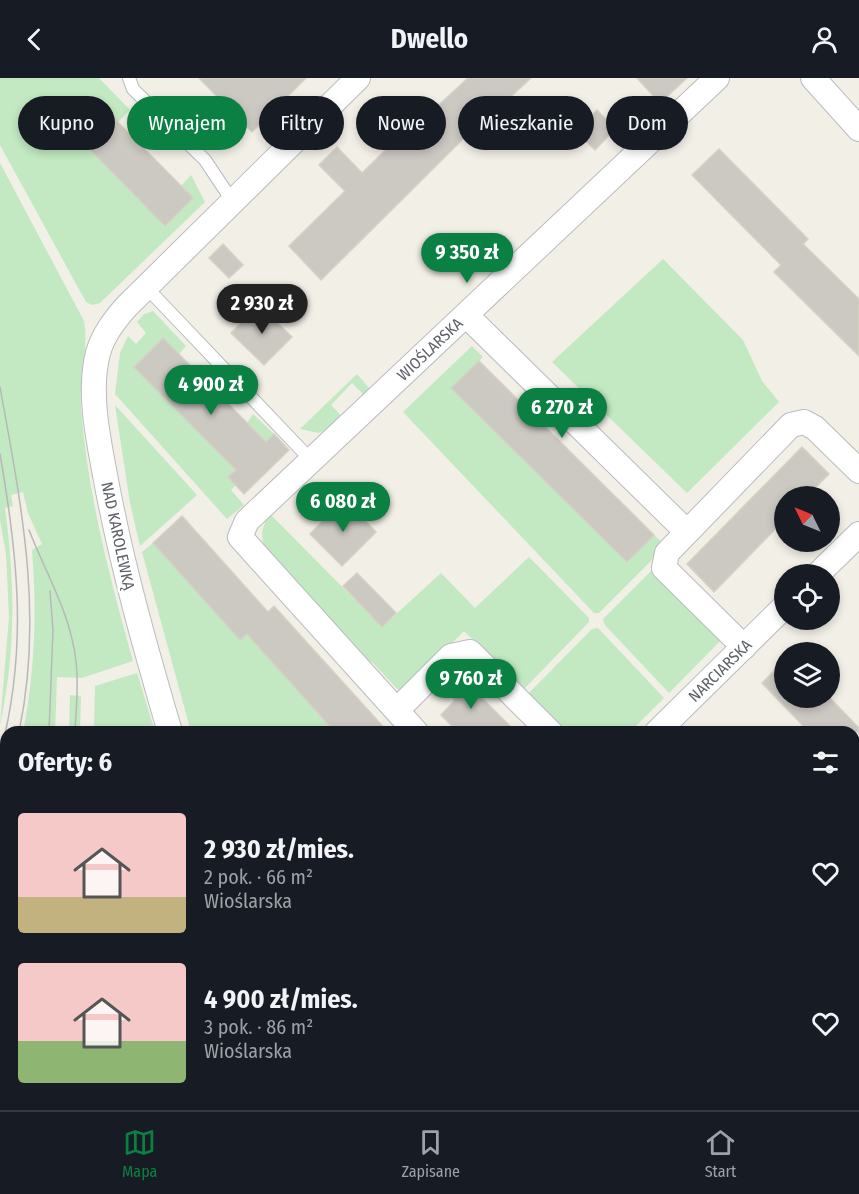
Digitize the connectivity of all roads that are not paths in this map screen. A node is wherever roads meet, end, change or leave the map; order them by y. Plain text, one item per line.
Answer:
1 (129, 78) edge
2 (358, 78) edge
3 (717, 78) edge
4 (813, 78) edge
5 (859, 129) edge
6 (233, 202) junction
7 (146, 287) junction
8 (466, 315) junction
9 (311, 460) junction
10 (859, 471) edge
11 (687, 532) junction
12 (859, 534) edge
13 (828, 564) edge
14 (774, 617) edge
15 (744, 647) junction
16 (397, 710) junction
17 (168, 726) edge
18 (411, 726) edge
19 (544, 726) edge
20 (663, 726) edge

1 - 6 lane
2 - 6 street
3 - 8 street, WIOŚLARSKA
4 - 5 street
6 - 7 street
7 - 9 lane
7 - 17 street, NAD KAROLEWKĄ
8 - 9 street, WIOŚLARSKA
8 - 11 street
9 - 16 street, WIOŚLARSKA
10 - 11 street
11 - 15 street
12 - 13 street
14 - 15 street, NARCIARSKA
15 - 20 street, NARCIARSKA
16 - 18 street
16 - 19 street

